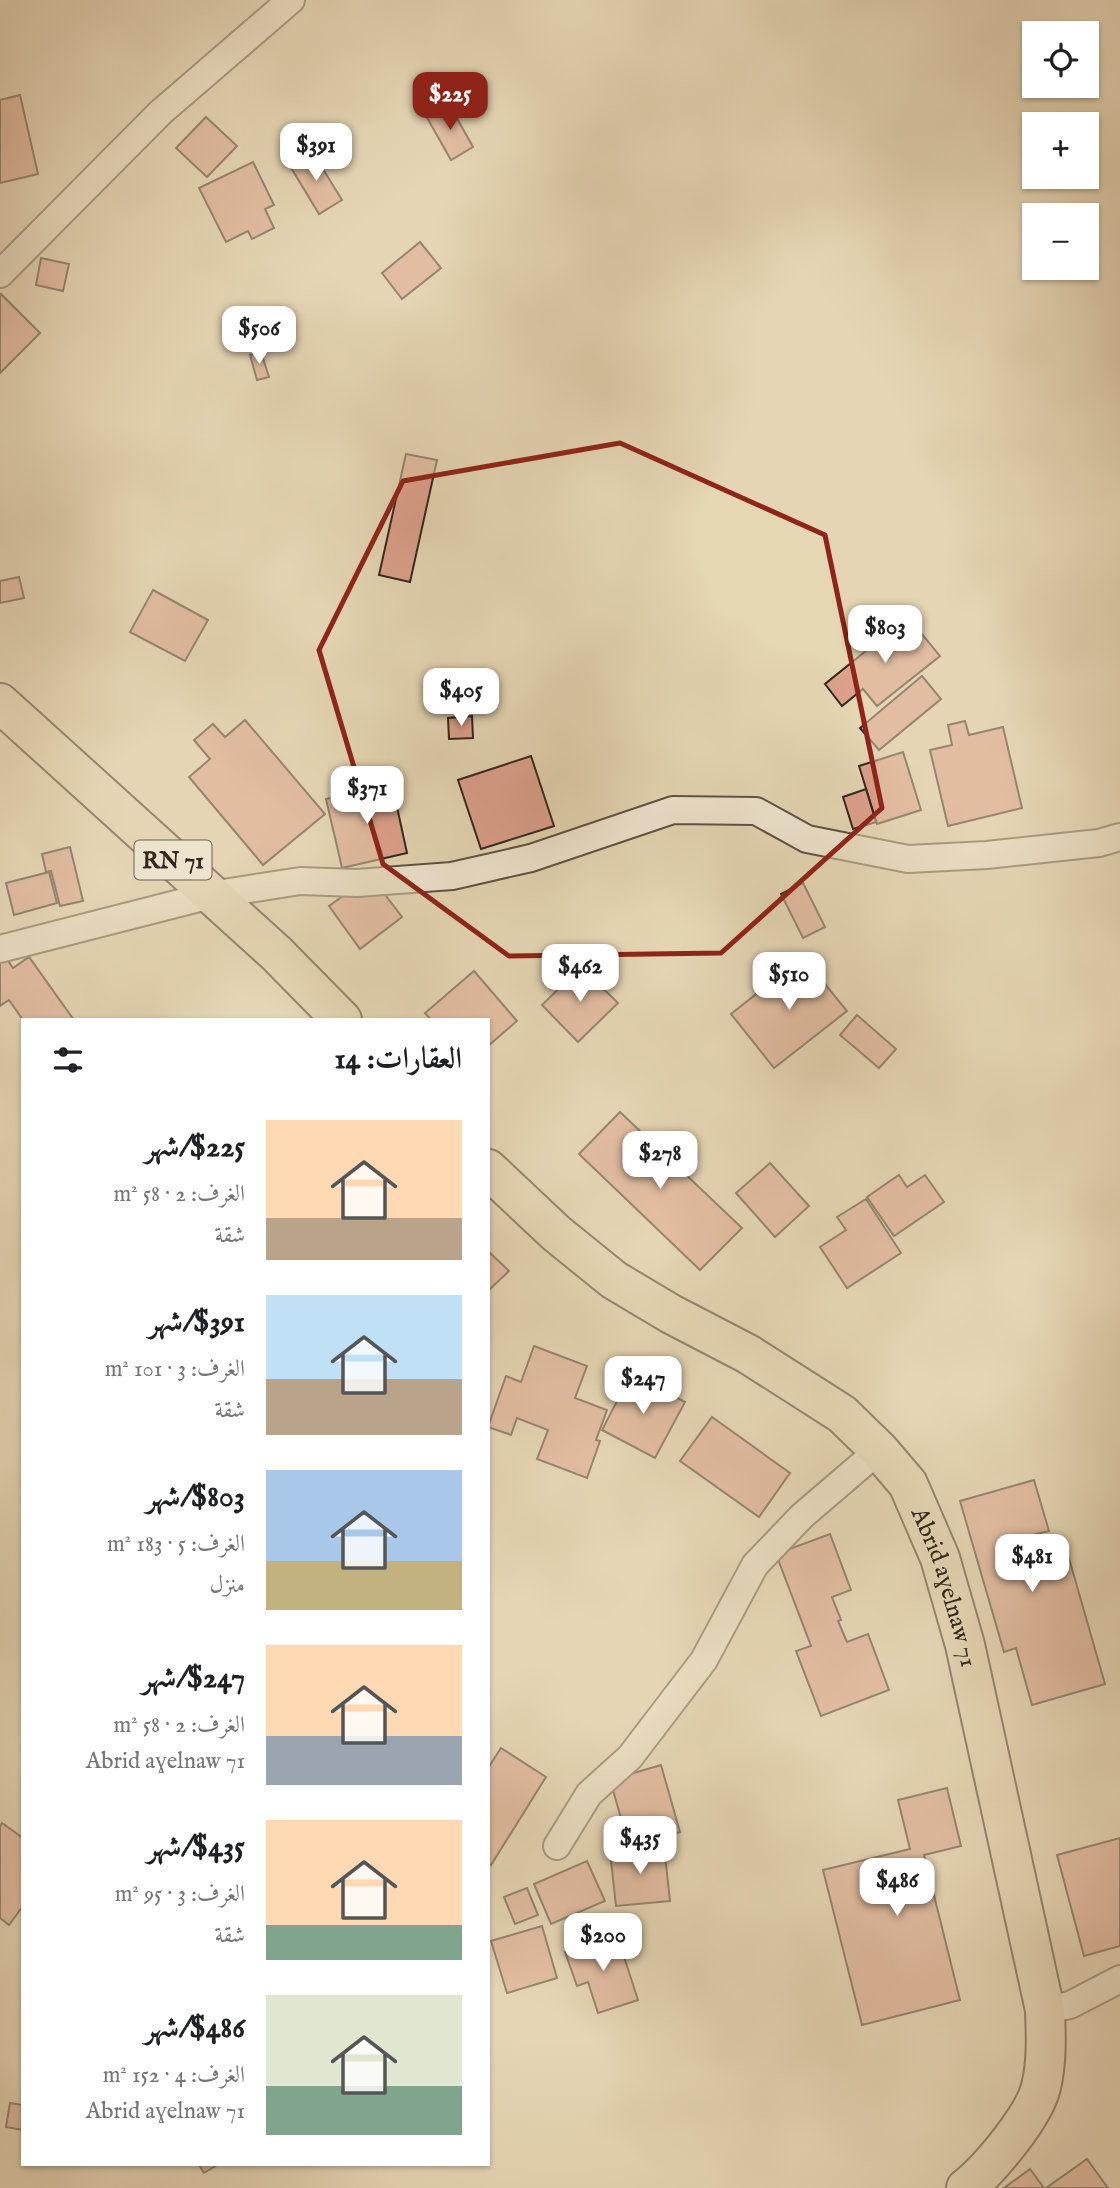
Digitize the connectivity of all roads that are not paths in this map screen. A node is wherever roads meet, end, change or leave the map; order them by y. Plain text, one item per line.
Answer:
1 (291, 0) edge
2 (0, 274) edge
3 (0, 703) edge
4 (1120, 837) edge
5 (211, 895) junction
6 (0, 949) edge
7 (340, 1018) edge
8 (490, 1171) edge
9 (878, 1450) junction
10 (557, 1846) dead end
11 (1120, 1979) edge
12 (1045, 2011) junction
13 (966, 2188) edge

1 - 2 street
3 - 5 main road, RN 71
4 - 5 street
5 - 6 street
5 - 7 main road, RN 71
8 - 9 main road, Abrid aɣelnaw 71
9 - 10 street
9 - 12 main road, Abrid aɣelnaw 71
11 - 12 street
12 - 13 main road, Abrid aɣelnaw 71

